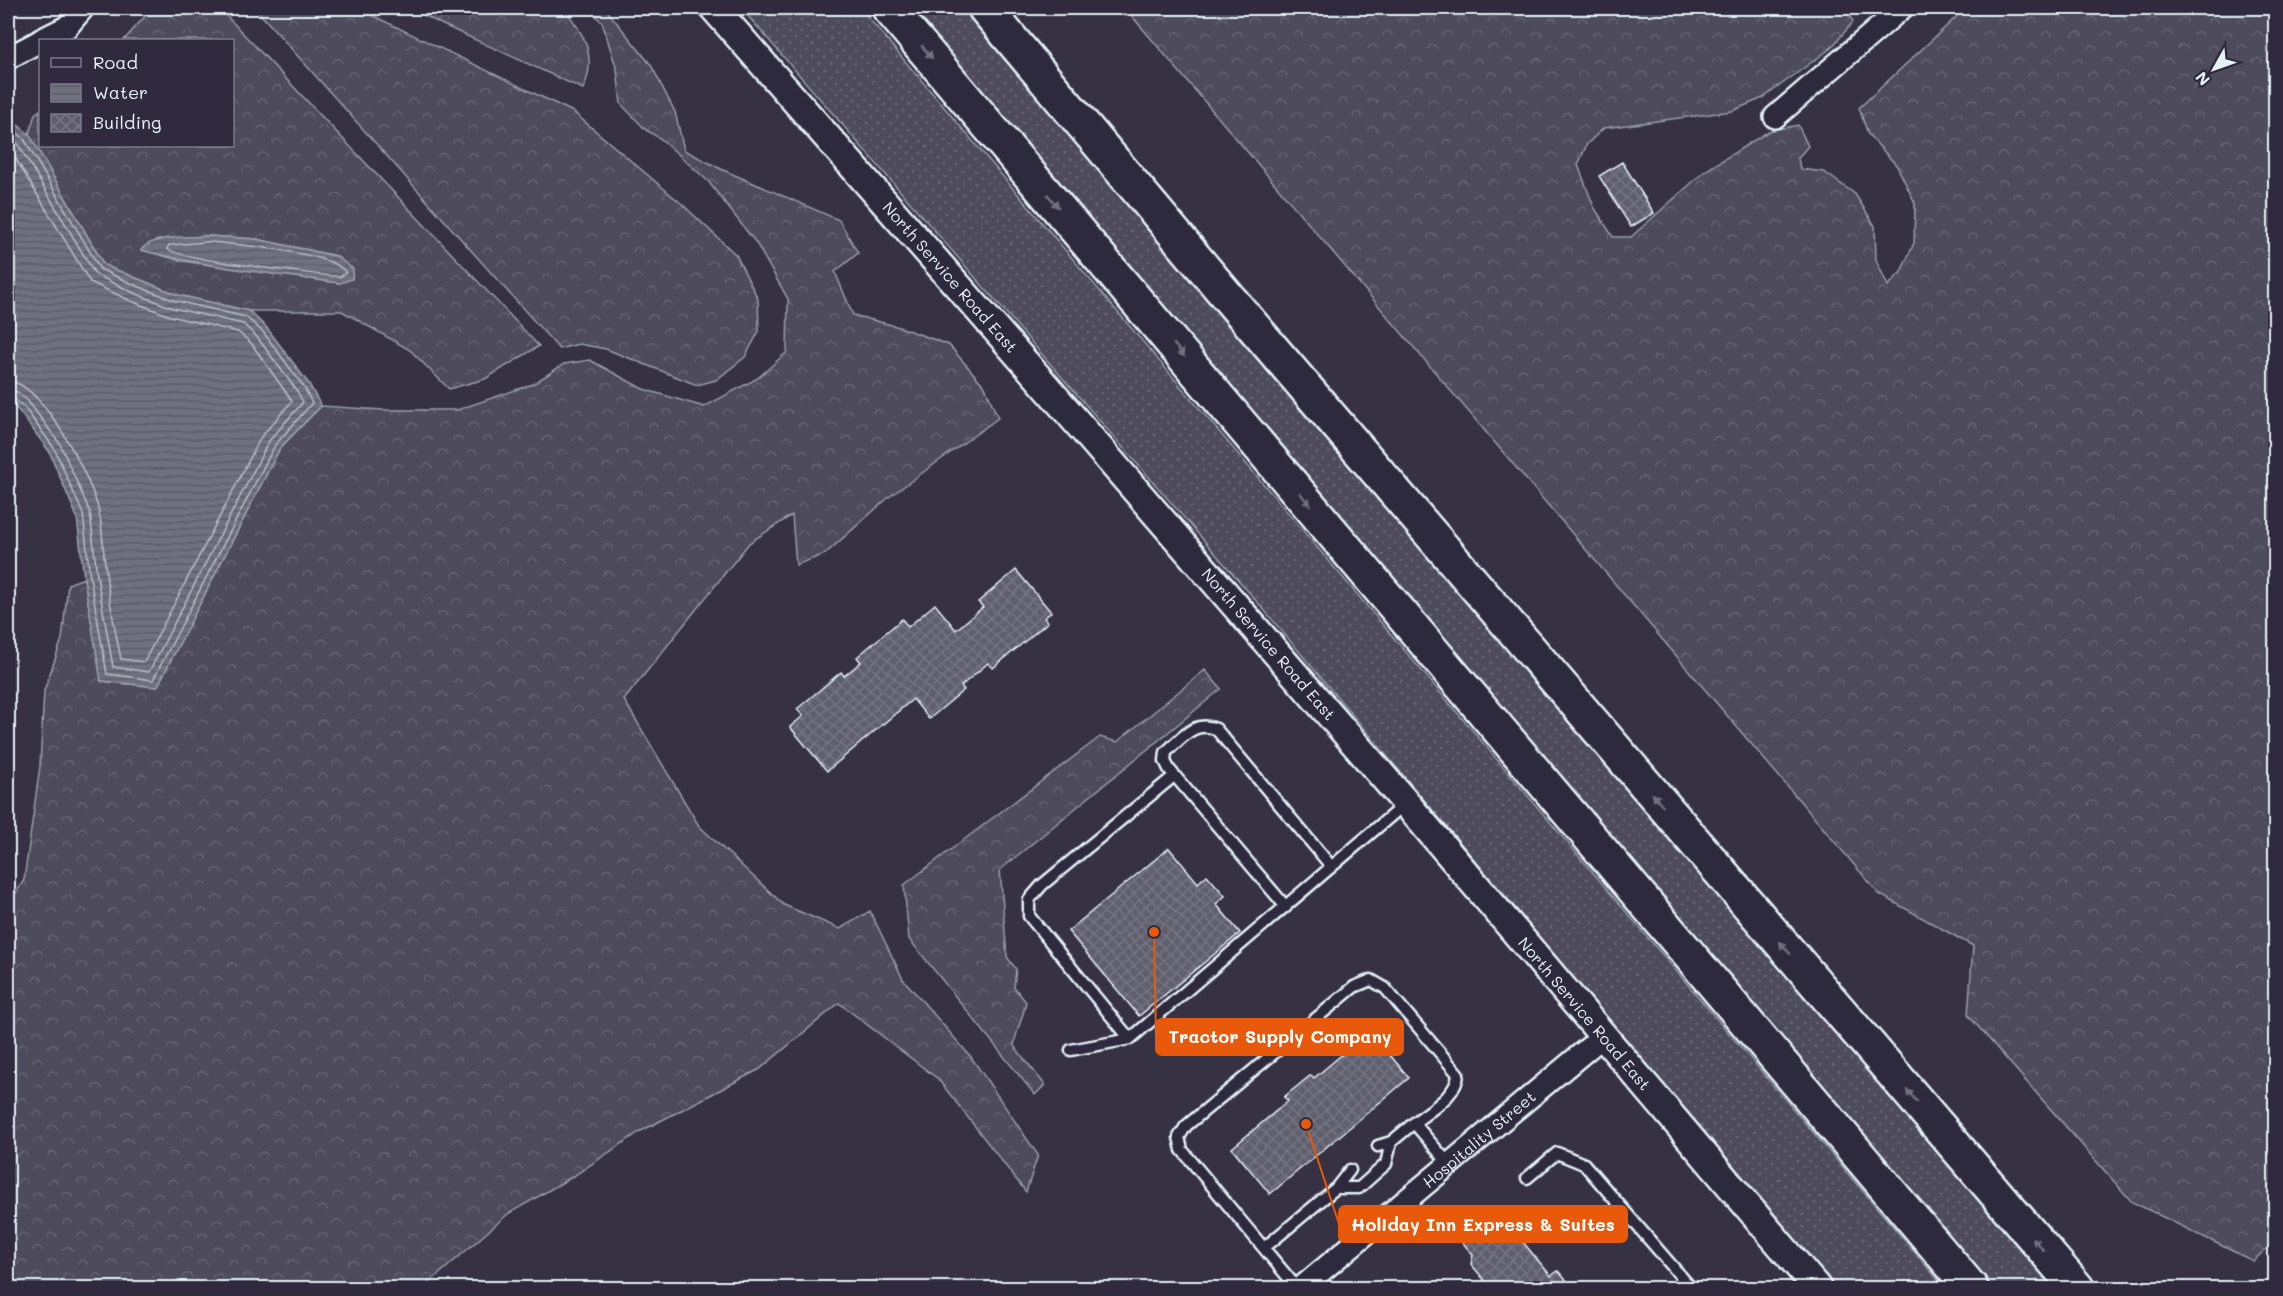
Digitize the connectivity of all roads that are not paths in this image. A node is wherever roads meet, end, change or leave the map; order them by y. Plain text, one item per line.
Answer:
1 (83, 8) edge
2 (714, 8) edge
3 (890, 8) edge
4 (985, 8) edge
5 (1902, 8) edge
6 (45, 39) edge
7 (39, 42) edge
8 (8, 58) edge
9 (1775, 117) dead end
10 (1174, 776) junction
11 (1406, 803) junction
12 (1331, 866) junction
13 (1286, 907) junction
14 (1603, 1036) junction
15 (1130, 1039) junction
16 (1071, 1050) dead end
17 (1414, 1123) junction
18 (1391, 1142) junction
19 (1378, 1146) dead end
20 (1449, 1164) junction
21 (1350, 1170) dead end
22 (1527, 1178) dead end
23 (1336, 1188) junction
24 (1264, 1248) junction
25 (1299, 1288) edge
26 (1691, 1288) edge
27 (1816, 1288) edge
28 (1971, 1288) edge
29 (2076, 1288) edge

1 - 6 street
2 - 11 street, North Service Road East
3 -> 28 highway
29 -> 4 highway
5 - 9 street
7 - 8 street
10 - 12 lane
10 - 13 lane
10 - 15 lane
11 - 12 lane
11 - 14 street, North Service Road East
12 - 13 lane
13 - 15 lane
14 - 20 street, Hospitality Street
14 - 27 street, North Service Road East
15 - 16 lane
17 - 18 lane
17 - 20 lane
17 - 24 lane
18 - 19 lane
18 - 23 lane
20 - 25 street, Hospitality Street
21 - 23 lane
22 - 26 lane
23 - 24 lane
24 - 25 lane

